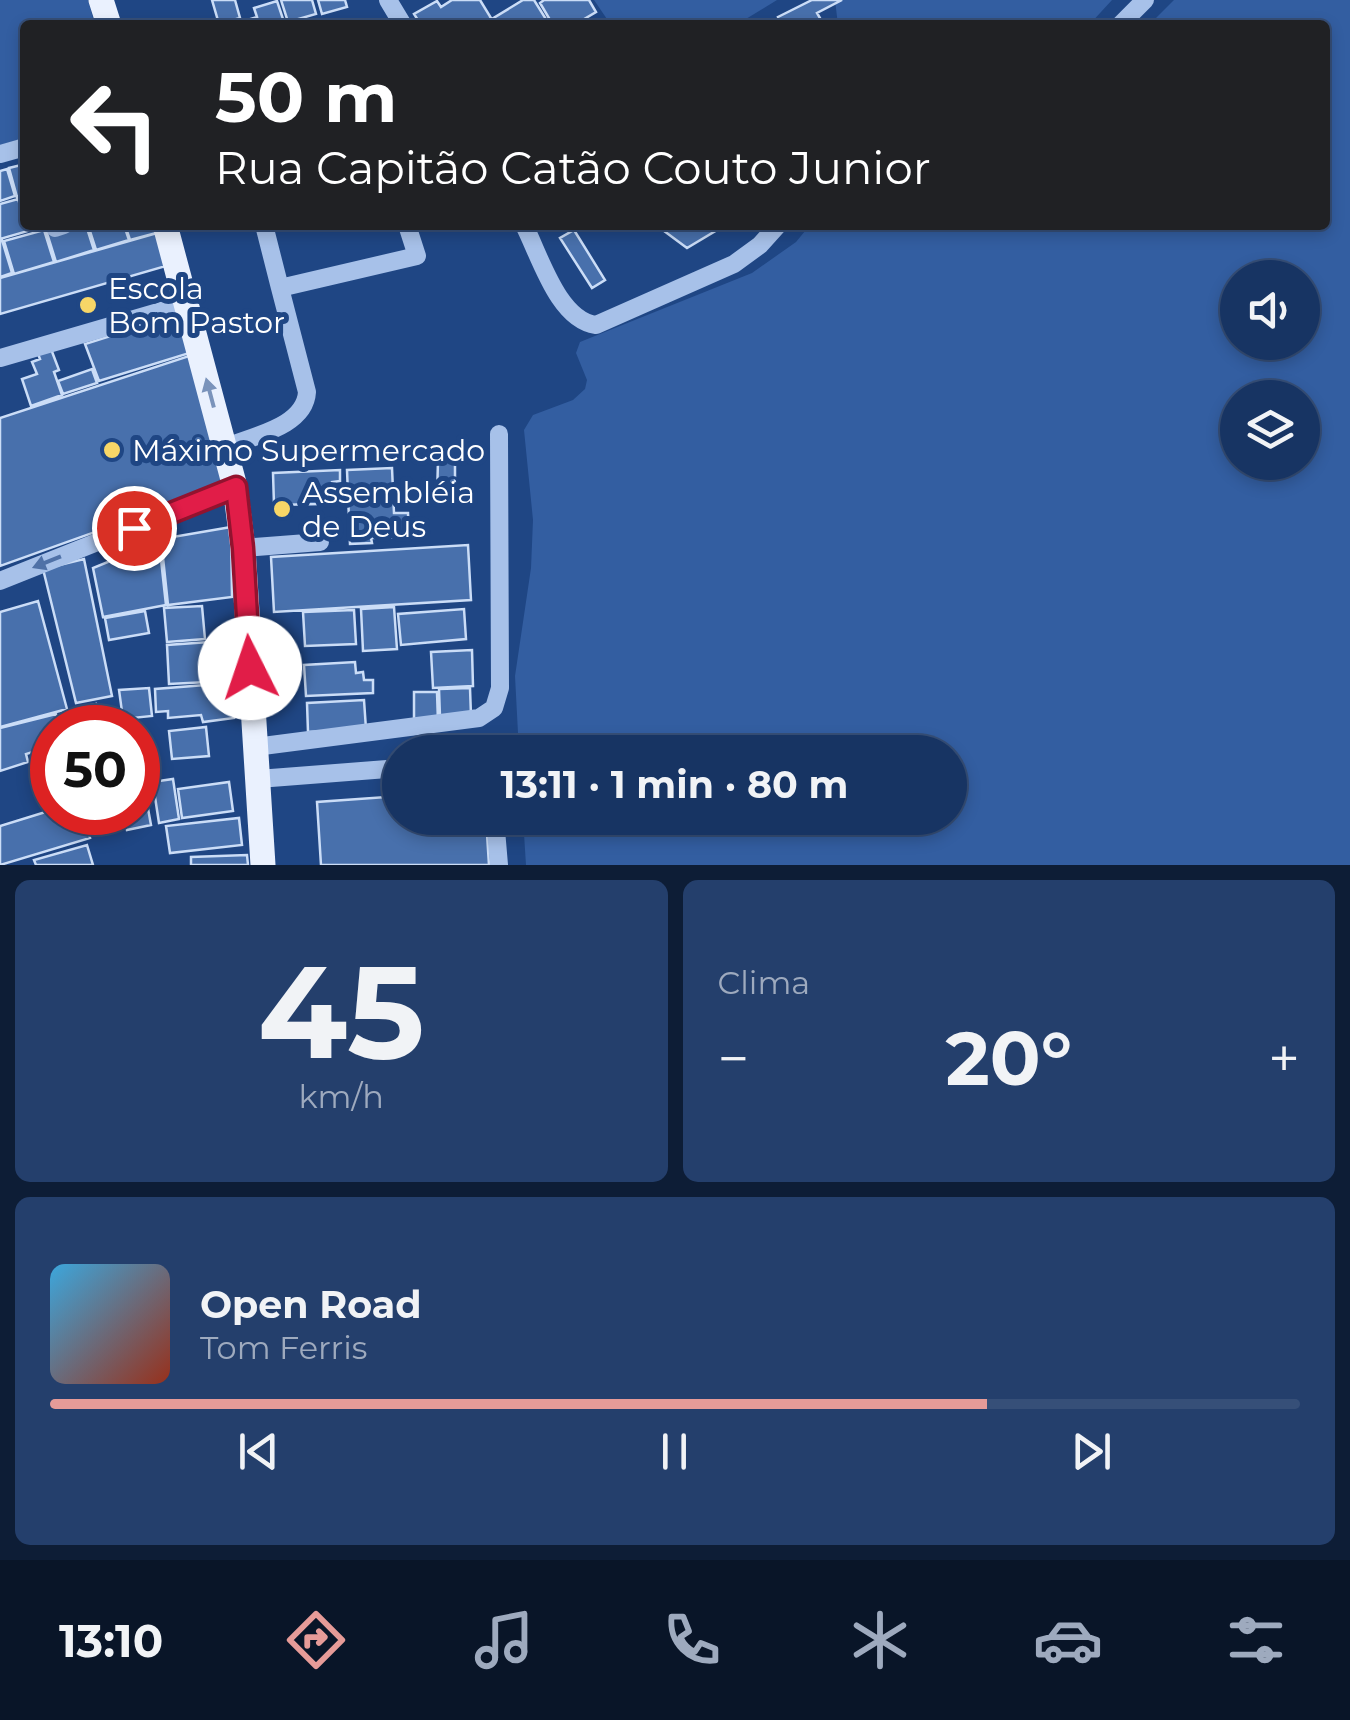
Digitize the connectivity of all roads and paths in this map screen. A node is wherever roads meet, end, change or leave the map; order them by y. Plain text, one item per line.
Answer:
1 (1144, 0) edge
2 (1125, 20) edge
3 (166, 230) edge
4 (265, 230) edge
5 (409, 230) edge
6 (526, 230) edge
7 (773, 230) edge
8 (280, 288) junction
9 (186, 304) junction
10 (0, 358) edge
11 (499, 434) dead end
12 (224, 448) junction
13 (236, 487) junction
14 (320, 542) dead end
15 (243, 548) junction
16 (0, 582) edge
17 (255, 748) junction
18 (382, 769) edge
19 (258, 779) junction
20 (496, 835) edge
21 (263, 865) edge
22 (499, 865) edge

1 - 2 street
3 - 9 main road
4 - 8 street
5 - 8 street
6 - 7 street
8 - 12 street
9 - 10 street
12 -> 9 main road
11 - 17 street
12 - 13 main road
13 - 15 main road
13 -> 16 street
14 - 15 street
15 - 17 main road
17 - 19 main road
18 - 19 street
19 - 21 main road
20 - 22 street

